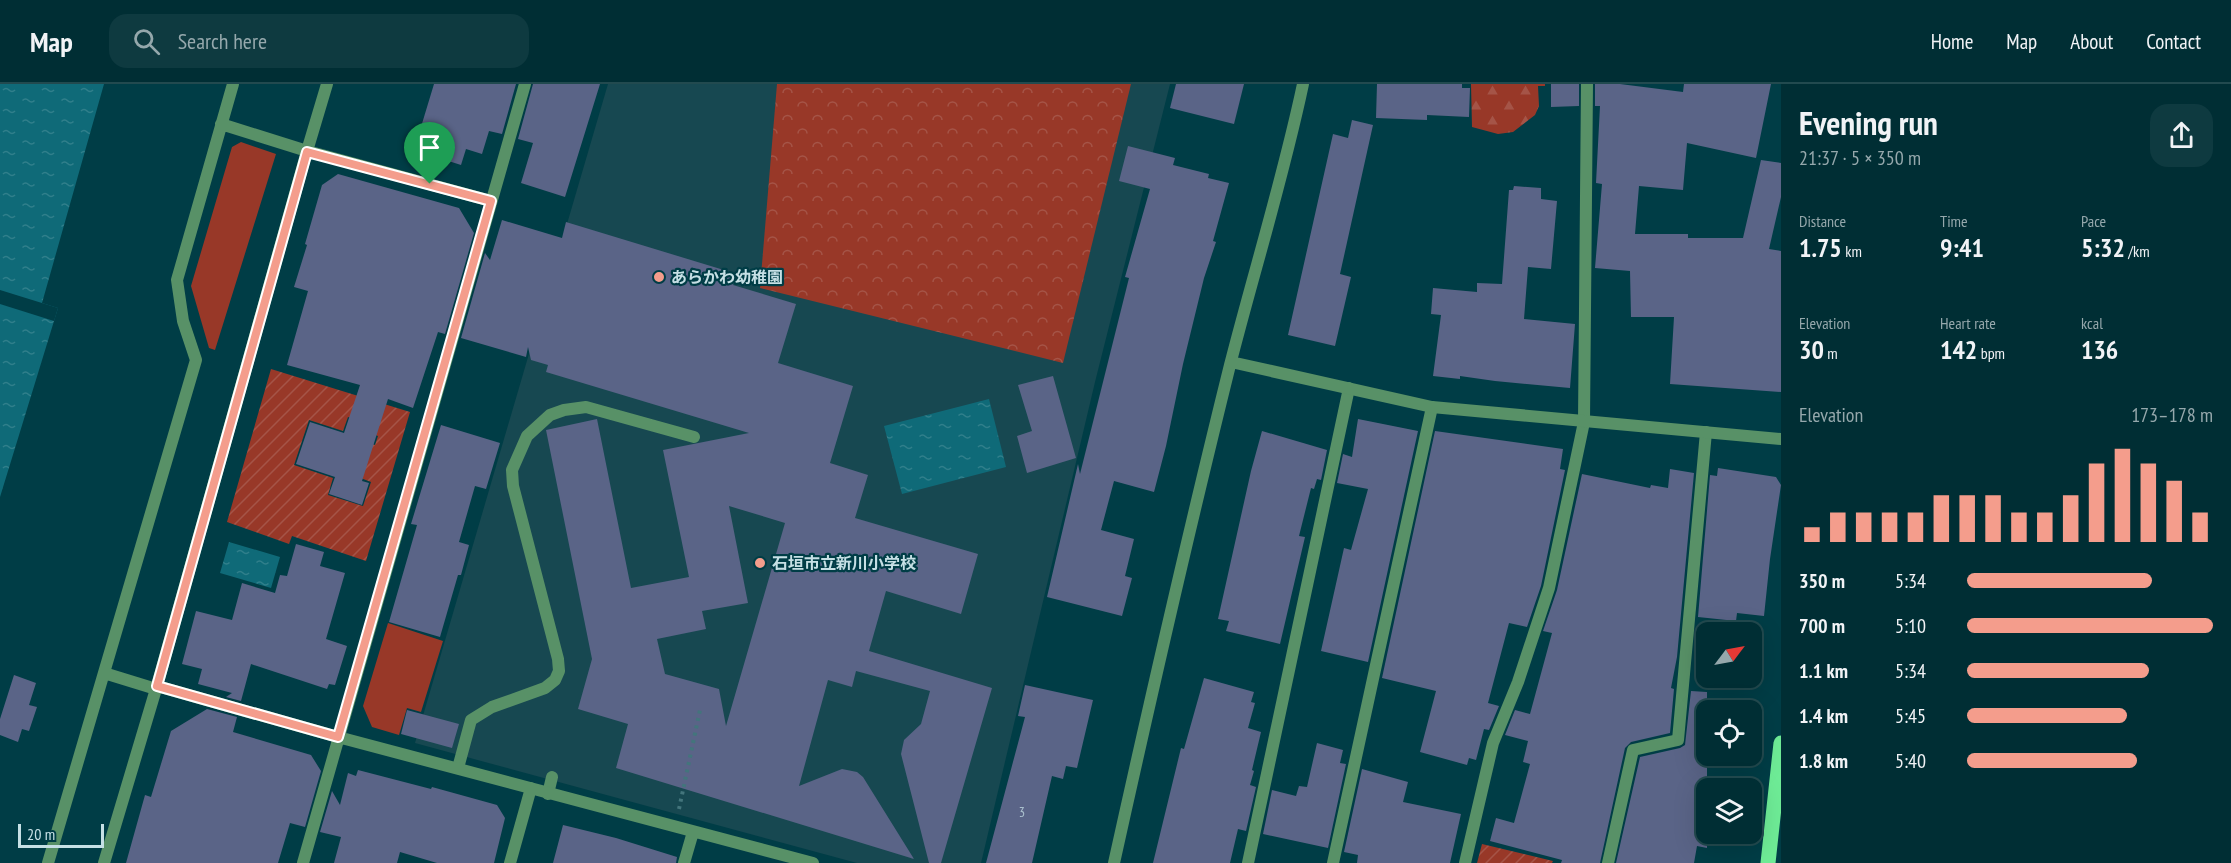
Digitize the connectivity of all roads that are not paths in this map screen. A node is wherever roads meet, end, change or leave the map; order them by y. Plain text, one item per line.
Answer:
1 (232, 84) edge
2 (327, 84) edge
3 (525, 84) edge
4 (1303, 84) edge
5 (1587, 84) edge
6 (221, 124) junction
7 (307, 152) junction
8 (491, 201) junction
9 (1231, 362) junction
10 (1348, 388) junction
11 (1432, 407) junction
12 (1584, 422) junction
13 (1706, 432) junction
14 (694, 437) dead end
15 (1781, 439) edge
16 (104, 673) junction
17 (157, 688) junction
18 (338, 737) junction
19 (1781, 743) edge
20 (458, 768) junction
21 (552, 777) dead end
22 (531, 788) junction
23 (548, 794) junction
24 (693, 832) junction
25 (48, 863) edge
26 (104, 863) edge
27 (303, 863) edge
28 (510, 863) edge
29 (684, 863) edge
30 (813, 863) edge
31 (1114, 863) edge
32 (1248, 863) edge
33 (1333, 863) edge
34 (1465, 863) edge
35 (1608, 863) edge
36 (1768, 863) edge

1 - 6 street
2 - 7 street
3 - 8 street
4 - 9 street
5 - 12 street
6 - 7 street
6 - 16 street
7 - 8 street
7 - 17 street
8 - 18 street
9 - 10 street
9 - 31 street
10 - 11 street
10 - 32 street
11 - 12 street
11 - 33 street
12 - 13 street
12 - 34 street
13 - 15 street
13 - 35 street
14 - 20 street
16 - 17 street
16 - 25 street
17 - 18 street
17 - 26 street
18 - 20 street
18 - 27 street
19 - 36 main road
20 - 22 street
21 - 23 street
22 - 23 street
22 - 28 street
23 - 24 street
24 - 29 street
24 - 30 street

